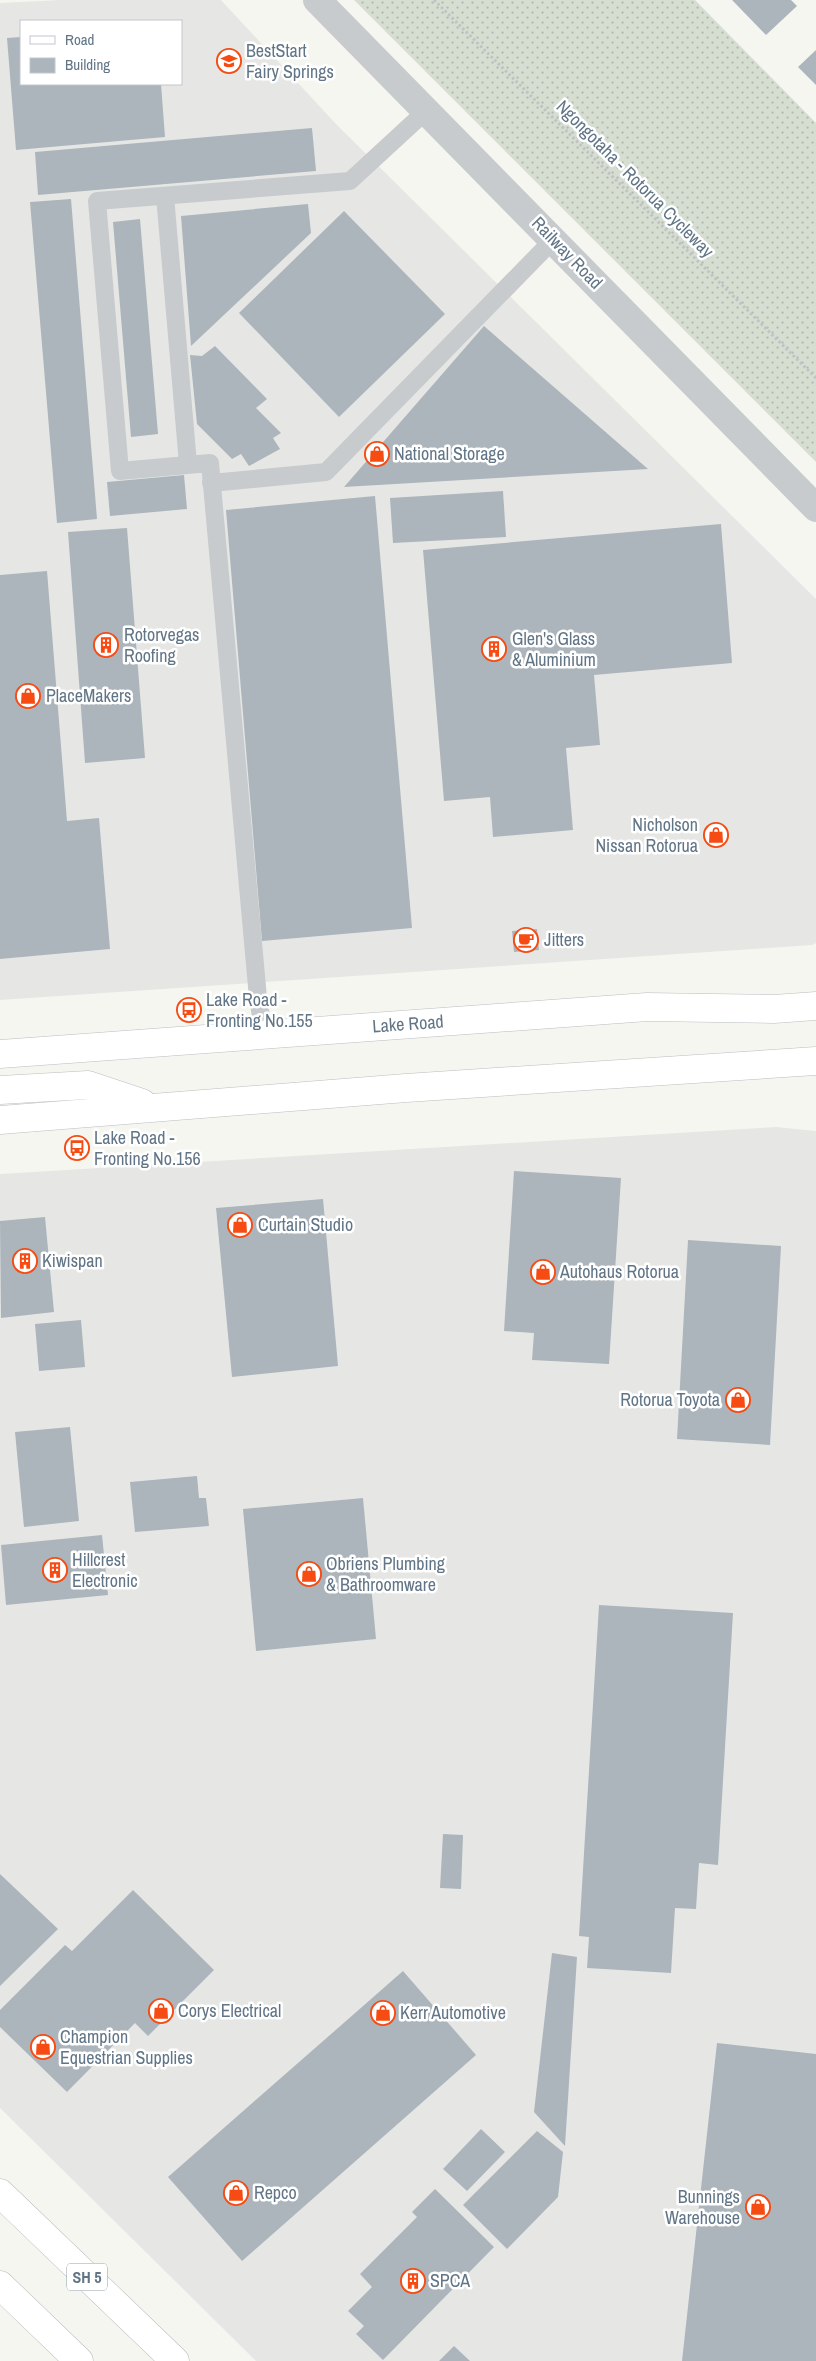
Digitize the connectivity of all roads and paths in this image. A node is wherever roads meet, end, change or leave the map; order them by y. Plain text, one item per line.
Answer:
1 (318, 0) edge
2 (434, 0) edge
3 (426, 111) junction
4 (165, 196) junction
5 (554, 239) junction
6 (816, 378) edge
7 (188, 464) junction
8 (211, 483) junction
9 (816, 508) edge
10 (816, 1006) edge
11 (264, 1034) junction
12 (0, 1054) edge
13 (816, 1061) edge
14 (0, 1090) edge
15 (153, 1107) junction
16 (0, 1120) edge
17 (0, 2192) edge
18 (0, 2285) edge
19 (79, 2361) edge
20 (174, 2361) edge

1 - 3 street, Railway Road
2 - 6 path, Ngongotaha - Rotorua Cycleway
3 - 4 lane
3 - 5 street, Railway Road
4 - 7 lane
4 - 7 lane
5 - 8 lane
5 - 9 street, Railway Road
7 - 8 lane
8 - 11 lane
10 - 11 main road, Lake Road
11 - 12 main road, Lake Road
13 - 15 main road
14 - 15 main road
15 - 16 main road
17 - 20 main road, SH 5
18 - 19 main road

